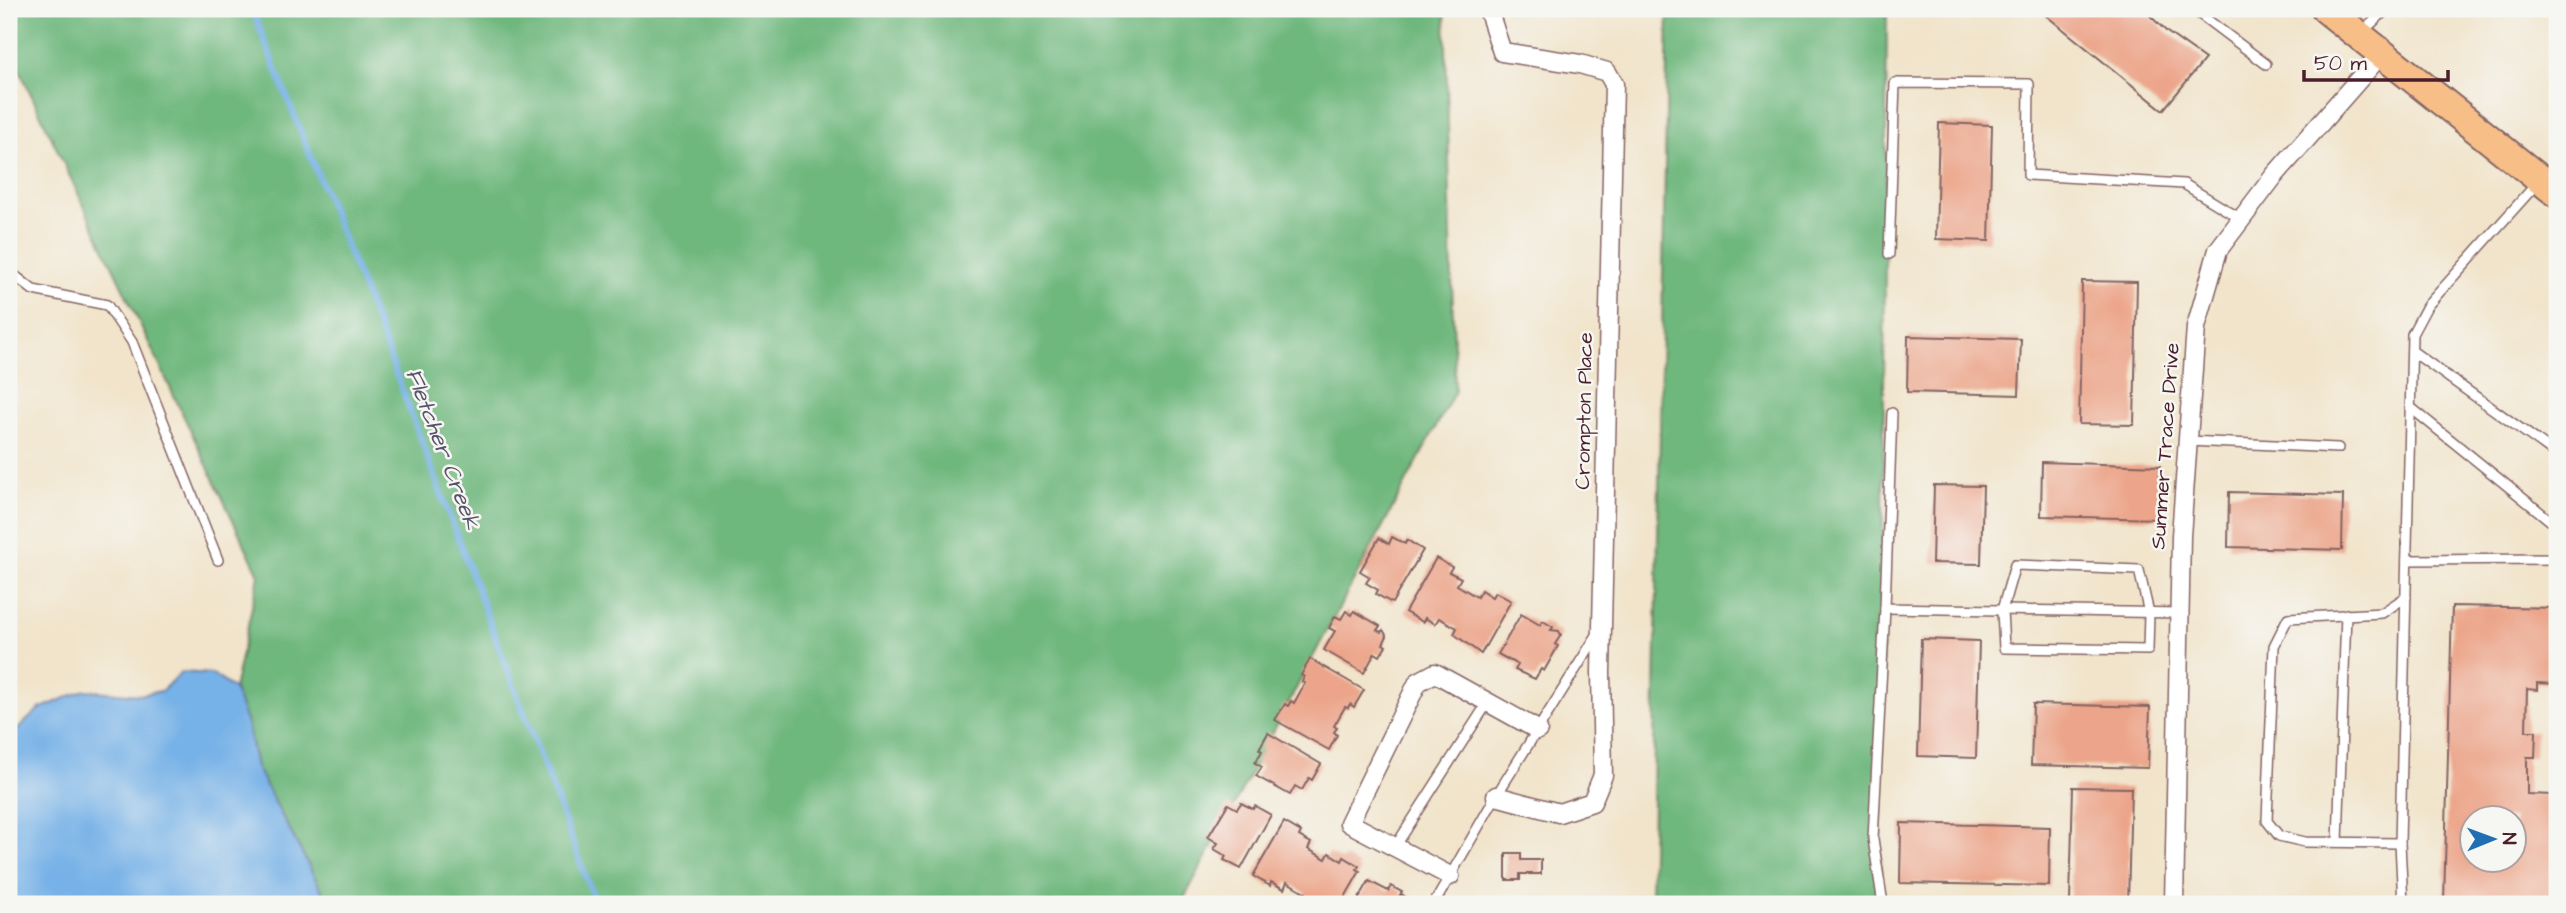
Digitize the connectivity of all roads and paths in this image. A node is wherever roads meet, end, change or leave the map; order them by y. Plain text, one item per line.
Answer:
1 (1488, 9) edge
2 (2193, 9) edge
3 (2326, 9) edge
4 (2387, 9) edge
5 (2359, 35) junction
6 (2382, 53) junction
7 (2266, 64) dead end
8 (2549, 186) edge
9 (2241, 219) junction
10 (1889, 254) dead end
11 (9, 271) edge
12 (2412, 351) junction
13 (2410, 407) junction
14 (1892, 413) dead end
15 (2188, 441) junction
16 (2338, 448) dead end
17 (2557, 455) edge
18 (2557, 526) edge
19 (2557, 559) edge
20 (218, 560) dead end
21 (2407, 560) junction
22 (2406, 597) junction
23 (1885, 608) junction
24 (2002, 610) junction
25 (2149, 613) junction
26 (2180, 613) junction
27 (2347, 614) junction
28 (1602, 627) junction
29 (1488, 702) junction
30 (1538, 730) junction
31 (1496, 796) junction
32 (2338, 842) junction
33 (2400, 843) junction
34 (1395, 847) junction
35 (1450, 876) junction
36 (1434, 904) edge
37 (1883, 904) edge
38 (2174, 904) edge
39 (2403, 904) edge

1 - 28 street, Crompton Place
2 - 7 lane
3 - 5 main road
4 - 5 lane
5 - 6 main road
6 - 8 main road
6 - 9 street, Summer Trace Drive
8 - 12 lane
9 - 10 lane
9 - 15 street, Summer Trace Drive
11 - 20 lane
12 - 13 lane
12 - 17 lane
13 - 18 lane
13 - 21 lane
14 - 23 lane
15 - 16 lane
15 - 26 street, Summer Trace Drive
19 - 21 lane
21 - 22 lane
22 - 27 lane
22 - 33 lane
23 - 24 lane
23 - 37 lane
24 - 25 lane
24 - 25 lane
24 - 25 lane
25 - 26 lane
26 - 38 street, Summer Trace Drive
27 - 32 lane
27 - 32 lane
28 - 30 lane
28 - 31 street, Crompton Place
29 - 30 street
29 - 34 lane
29 - 34 street
30 - 31 lane
31 - 35 lane
32 - 33 lane
33 - 39 lane
34 - 35 street
35 - 36 lane

